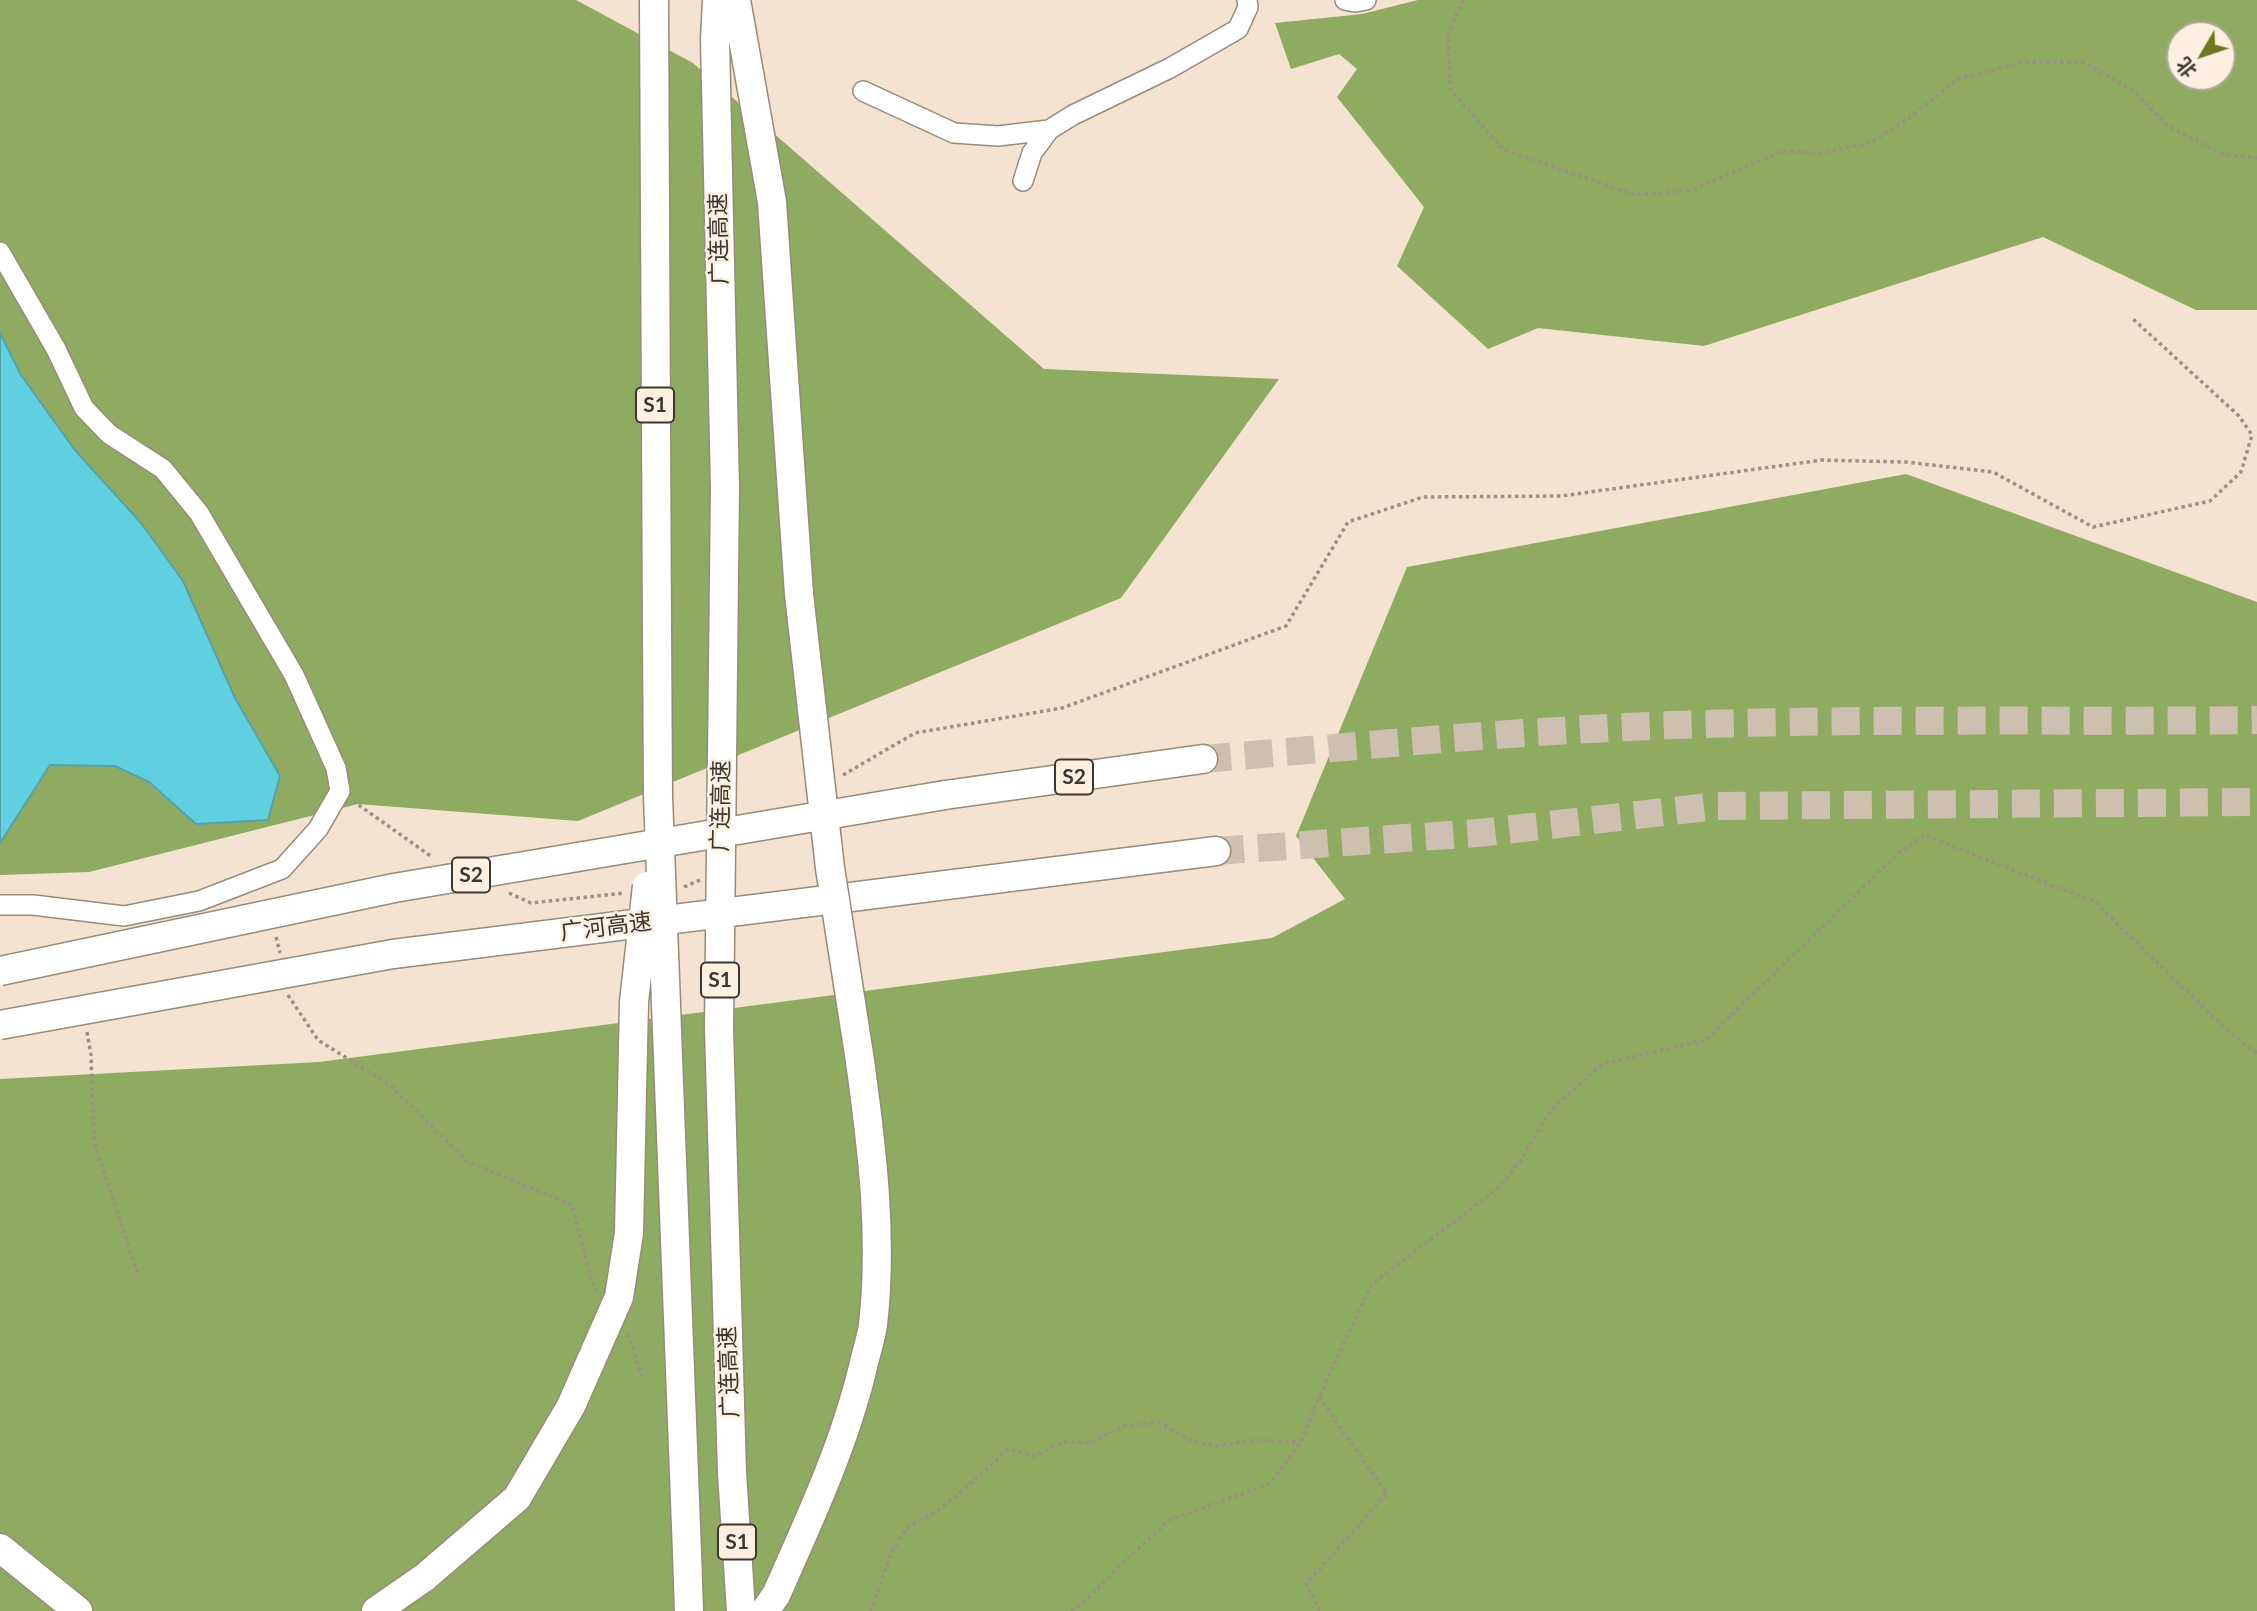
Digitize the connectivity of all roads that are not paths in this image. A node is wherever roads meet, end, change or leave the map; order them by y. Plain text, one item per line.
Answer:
1 (654, 0) edge
2 (717, 0) edge
3 (736, 0) edge
4 (1247, 0) edge
5 (1345, 0) edge
6 (1366, 0) edge
7 (863, 91) dead end
8 (1049, 130) junction
9 (1023, 181) dead end
10 (0, 252) edge
11 (1203, 759) tunnel mouth
12 (658, 796) junction
13 (1216, 851) tunnel mouth
14 (0, 905) edge
15 (0, 971) edge
16 (0, 1025) edge
17 (0, 1548) edge
18 (75, 1607) edge
19 (376, 1611) edge
20 (689, 1611) edge
21 (741, 1611) edge
22 (765, 1611) edge

1 - 12 highway, S1, bridge
2 - 21 highway, 广连高速 / S1, bridge
3 - 22 highway, bridge
4 - 8 street
5 - 6 street
7 - 8 street
8 - 9 street
10 - 14 street
11 - 15 highway, S2, bridge
12 - 19 highway, bridge
12 - 20 highway, S1, bridge
13 - 16 highway, 广河高速, bridge
17 - 18 highway

